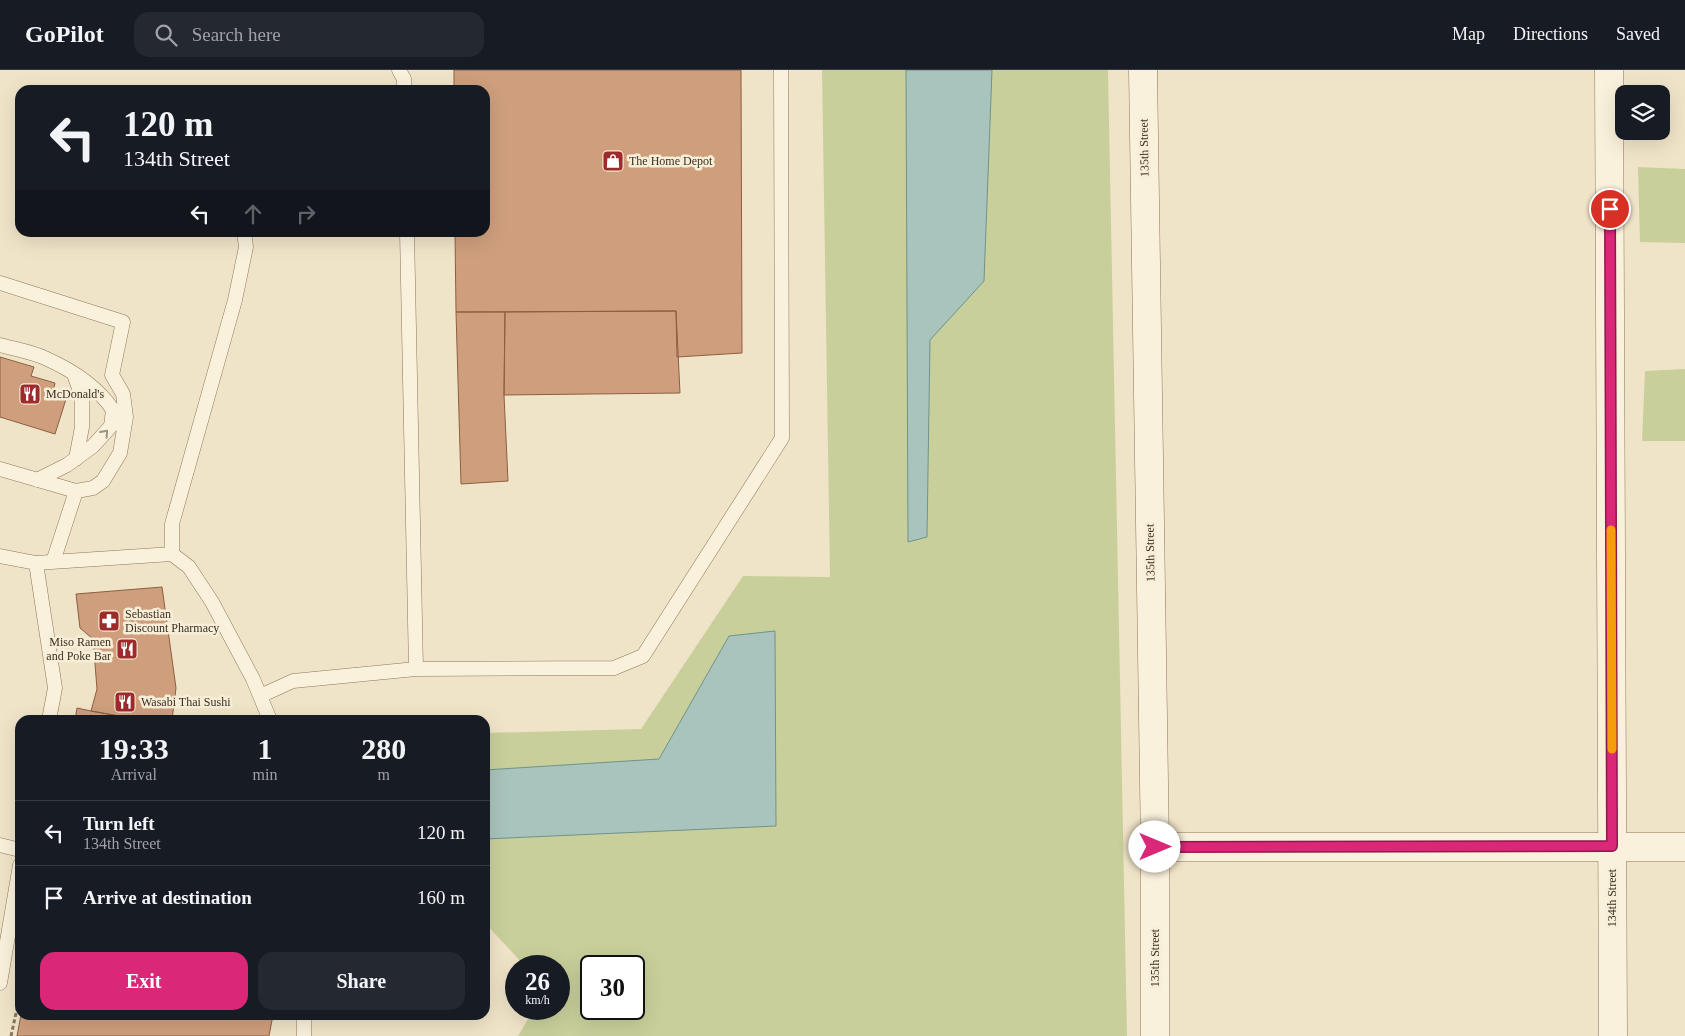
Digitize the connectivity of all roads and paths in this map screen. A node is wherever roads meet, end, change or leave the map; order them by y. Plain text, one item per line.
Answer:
1 (399, 70) edge
2 (782, 70) edge
3 (1143, 70) edge
4 (1609, 70) edge
5 (404, 85) edge
6 (245, 237) edge
7 (407, 237) edge
8 (0, 283) edge
9 (0, 345) edge
10 (74, 374) junction
11 (76, 459) junction
12 (0, 469) edge
13 (37, 480) junction
14 (76, 491) junction
15 (172, 554) junction
16 (0, 556) edge
17 (53, 562) junction
18 (36, 563) junction
19 (416, 669) junction
20 (260, 696) junction
21 (50, 715) edge
22 (268, 715) edge
23 (0, 845) edge
24 (1612, 846) junction
25 (1155, 847) junction
26 (1685, 847) edge
27 (15, 849) edge
28 (15, 895) edge
29 (0, 984) edge
30 (15, 1018) edge
31 (304, 1020) edge
32 (11, 1036) edge
33 (304, 1036) edge
34 (1156, 1036) edge
35 (1613, 1036) edge

1 - 5 lane
2 - 19 lane
3 - 25 street, 135th Street
4 - 24 street, 134th Street
6 - 15 lane
7 - 19 lane
8 - 14 lane
9 - 10 lane
10 - 11 lane
11 -> 10 lane
11 - 13 lane
12 - 13 lane
13 - 14 lane
14 - 17 lane
15 - 17 lane
15 - 20 lane
16 - 18 lane
17 - 18 lane
18 - 21 lane
19 - 20 lane
20 - 22 lane
23 - 27 lane
24 - 25 street
24 - 26 street
24 - 35 street, 134th Street
25 - 34 street, 135th Street
28 - 29 lane
30 - 32 path
31 - 33 lane

